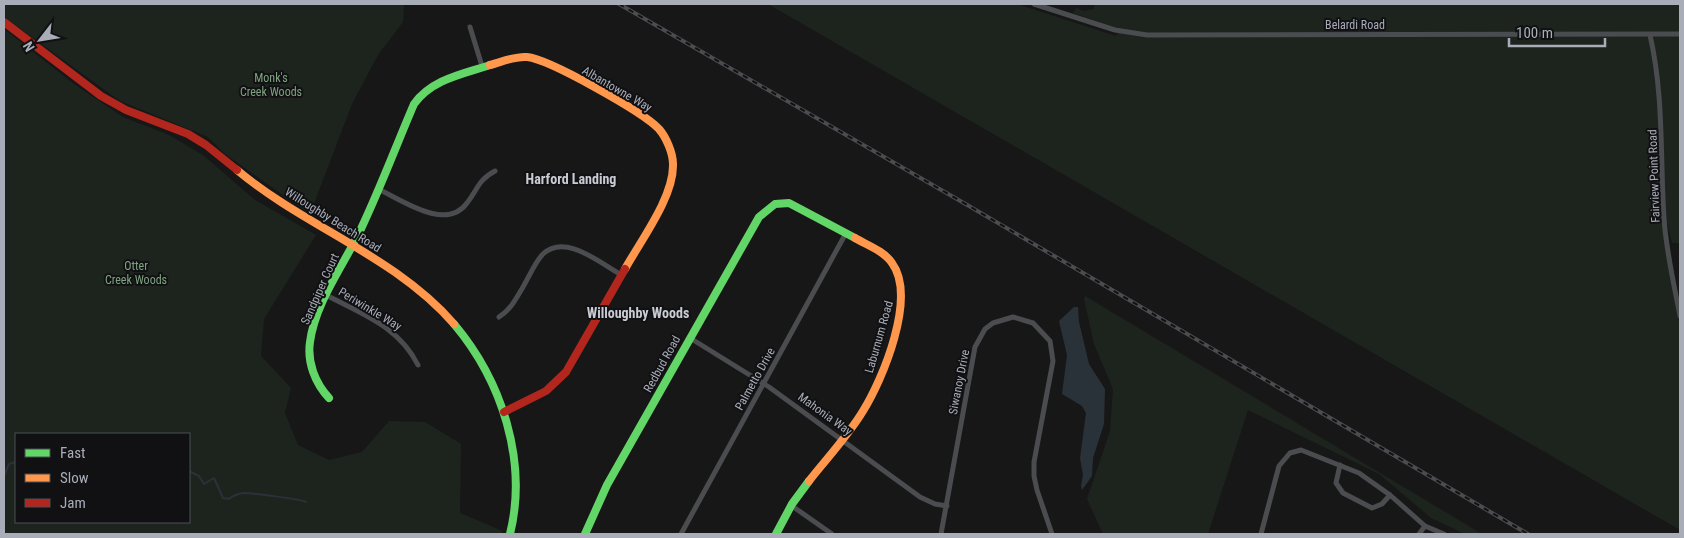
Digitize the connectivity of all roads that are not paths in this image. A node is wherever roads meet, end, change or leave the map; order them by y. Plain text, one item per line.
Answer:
1 (1034, 4) edge
2 (4, 22) edge
3 (470, 27) dead end
4 (1680, 34) edge
5 (1650, 35) junction
6 (482, 66) junction
7 (495, 171) dead end
8 (378, 189) junction
9 (846, 233) junction
10 (353, 245) junction
11 (620, 274) junction
12 (328, 296) junction
13 (1680, 316) edge
14 (499, 317) dead end
15 (690, 338) junction
16 (418, 366) dead end
17 (764, 383) junction
18 (329, 398) dead end
19 (504, 412) junction
20 (842, 439) junction
21 (1340, 465) junction
22 (1390, 495) junction
23 (792, 506) junction
24 (946, 506) junction
25 (1425, 526) junction
26 (510, 534) edge
27 (585, 534) edge
28 (681, 534) edge
29 (776, 534) edge
30 (832, 534) edge
31 (941, 534) edge
32 (1052, 534) edge
33 (1261, 534) edge
34 (1419, 534) edge
35 (1444, 534) edge

1 - 5 street, Belardi Road
2 - 10 street, Willoughby Beach Road
3 - 6 street
4 - 5 street, Belardi Road
5 - 13 street, Fairview Point Road
6 - 8 street, Albantowne Way
6 - 11 street, Albantowne Way
7 - 8 street
8 - 10 street, Albantowne Way
9 - 15 street, Redbud Road
9 - 17 street, Palmetto Drive
9 - 20 street, Laburnum Road
10 - 12 street, Sandpiper Court
10 - 19 street, Willoughby Beach Road
11 - 14 street
11 - 19 street, Albantowne Way
12 - 16 street, Periwinkle Way
12 - 18 street, Sandpiper Court
15 - 17 street, Mahonia Way
15 - 27 street, Redbud Road
17 - 20 street, Mahonia Way
17 - 28 street, Palmetto Drive
19 - 26 street, Willoughby Beach Road
20 - 23 street, Laburnum Road
20 - 24 street, Mahonia Way
21 - 22 street
21 - 22 street
21 - 33 street
22 - 25 street
23 - 29 street, Laburnum Road
23 - 30 street
24 - 31 street, Siwanoy Drive
24 - 32 street, Siwanoy Drive
25 - 34 street
25 - 35 street

